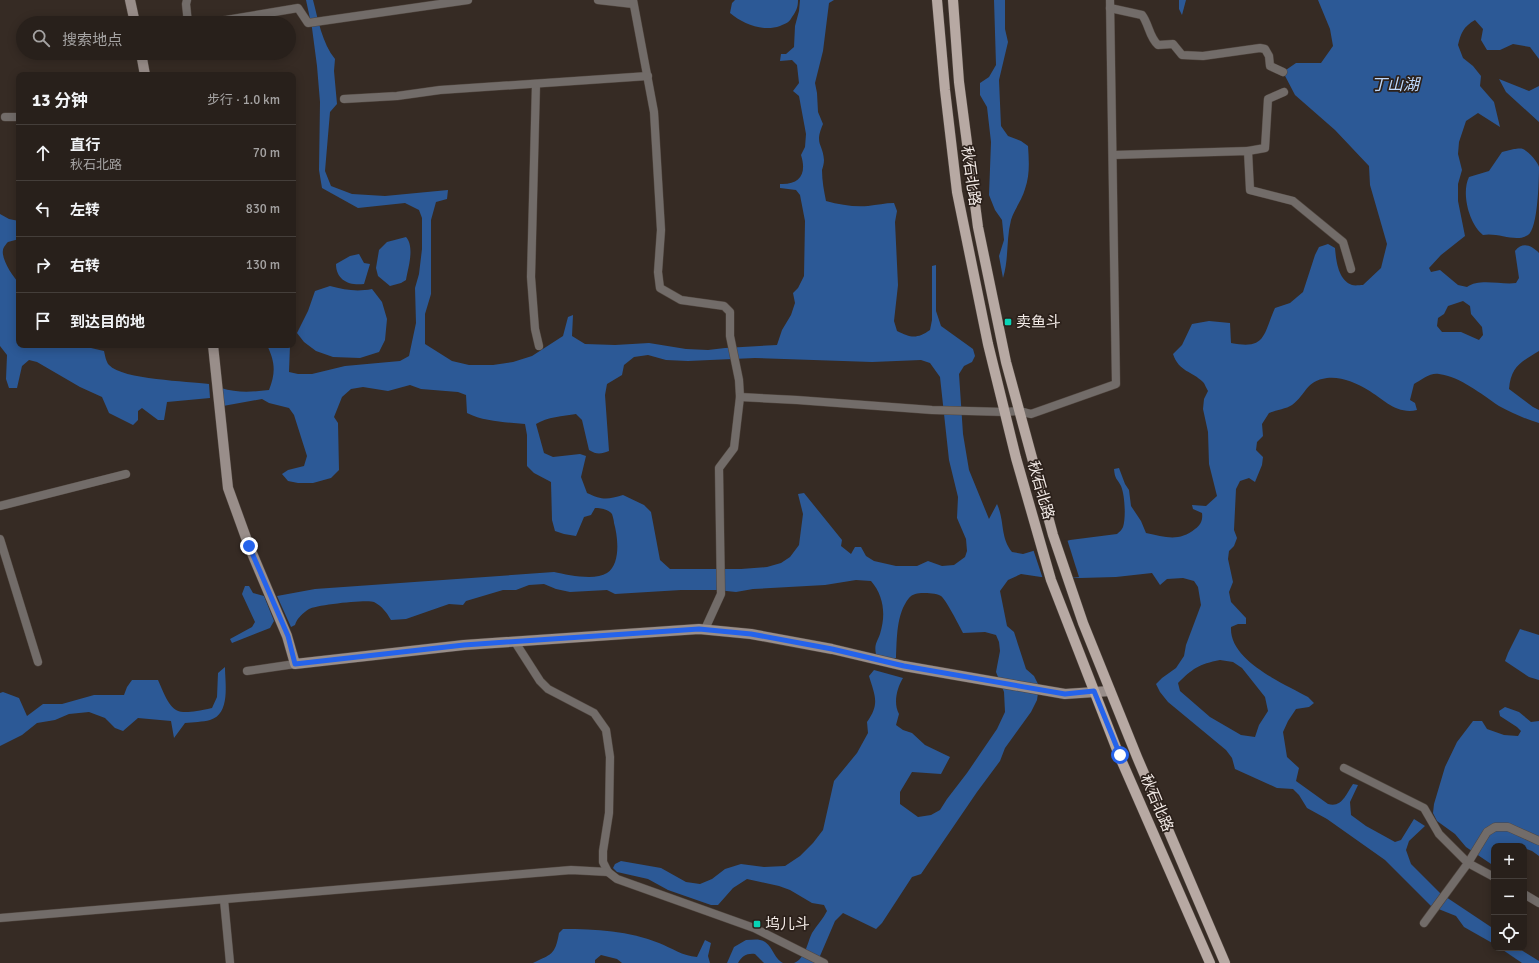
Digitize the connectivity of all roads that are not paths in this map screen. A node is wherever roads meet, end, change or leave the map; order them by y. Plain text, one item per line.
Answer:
1 (130, 0) edge
2 (187, 0) edge
3 (468, 0) edge
4 (598, 0) edge
5 (937, 0) edge
6 (953, 0) edge
7 (633, 2) edge
8 (1110, 4) edge
9 (133, 16) edge
10 (187, 16) edge
11 (250, 16) edge
12 (142, 60) edge
13 (144, 72) edge
14 (1283, 72) dead end
15 (648, 76) junction
16 (536, 84) junction
17 (1284, 92) dead end
18 (344, 99) dead end
19 (5, 117) dead end
20 (16, 117) edge
21 (1248, 151) junction
22 (1113, 155) junction
23 (1351, 269) dead end
24 (539, 346) dead end
25 (213, 348) edge
26 (740, 397) junction
27 (1019, 411) junction
28 (1005, 412) junction
29 (126, 474) dead end
30 (0, 506) edge
31 (0, 538) edge
32 (705, 629) junction
33 (515, 642) junction
34 (38, 662) dead end
35 (295, 664) junction
36 (247, 671) dead end
37 (1094, 691) junction
38 (1110, 691) junction
39 (1344, 768) dead end
40 (1539, 841) edge
41 (1468, 863) junction
42 (608, 872) junction
43 (1491, 875) edge
44 (1527, 896) edge
45 (224, 900) junction
46 (1539, 902) edge
47 (0, 918) edge
48 (1424, 923) dead end
49 (230, 963) edge
50 (824, 963) edge
51 (1210, 963) edge
52 (1225, 963) edge

1 - 9 street
2 - 10 street
3 - 11 street
4 - 7 street
5 - 28 main road, 秋石北路
6 - 27 main road, 秋石北路
7 - 15 street
8 - 14 street
8 - 22 street
12 - 13 street
15 - 16 street
15 - 26 street
16 - 18 street
16 - 24 street
17 - 21 street
19 - 20 street
21 - 22 street
21 - 23 street
22 - 27 street
25 - 35 street
26 - 28 street
26 - 32 street
27 - 28 street
27 - 38 main road, 秋石北路
28 - 37 main road, 秋石北路
29 - 30 street
31 - 34 street
32 - 33 street
32 - 37 street
33 - 35 street
33 - 42 street
35 - 36 street
37 - 38 street
37 - 51 main road, 秋石北路
38 - 52 main road, 秋石北路
39 - 41 street
40 - 41 street
41 - 43 street
41 - 48 street
42 - 45 street
42 - 50 street
44 - 46 street
45 - 47 street
45 - 49 street

